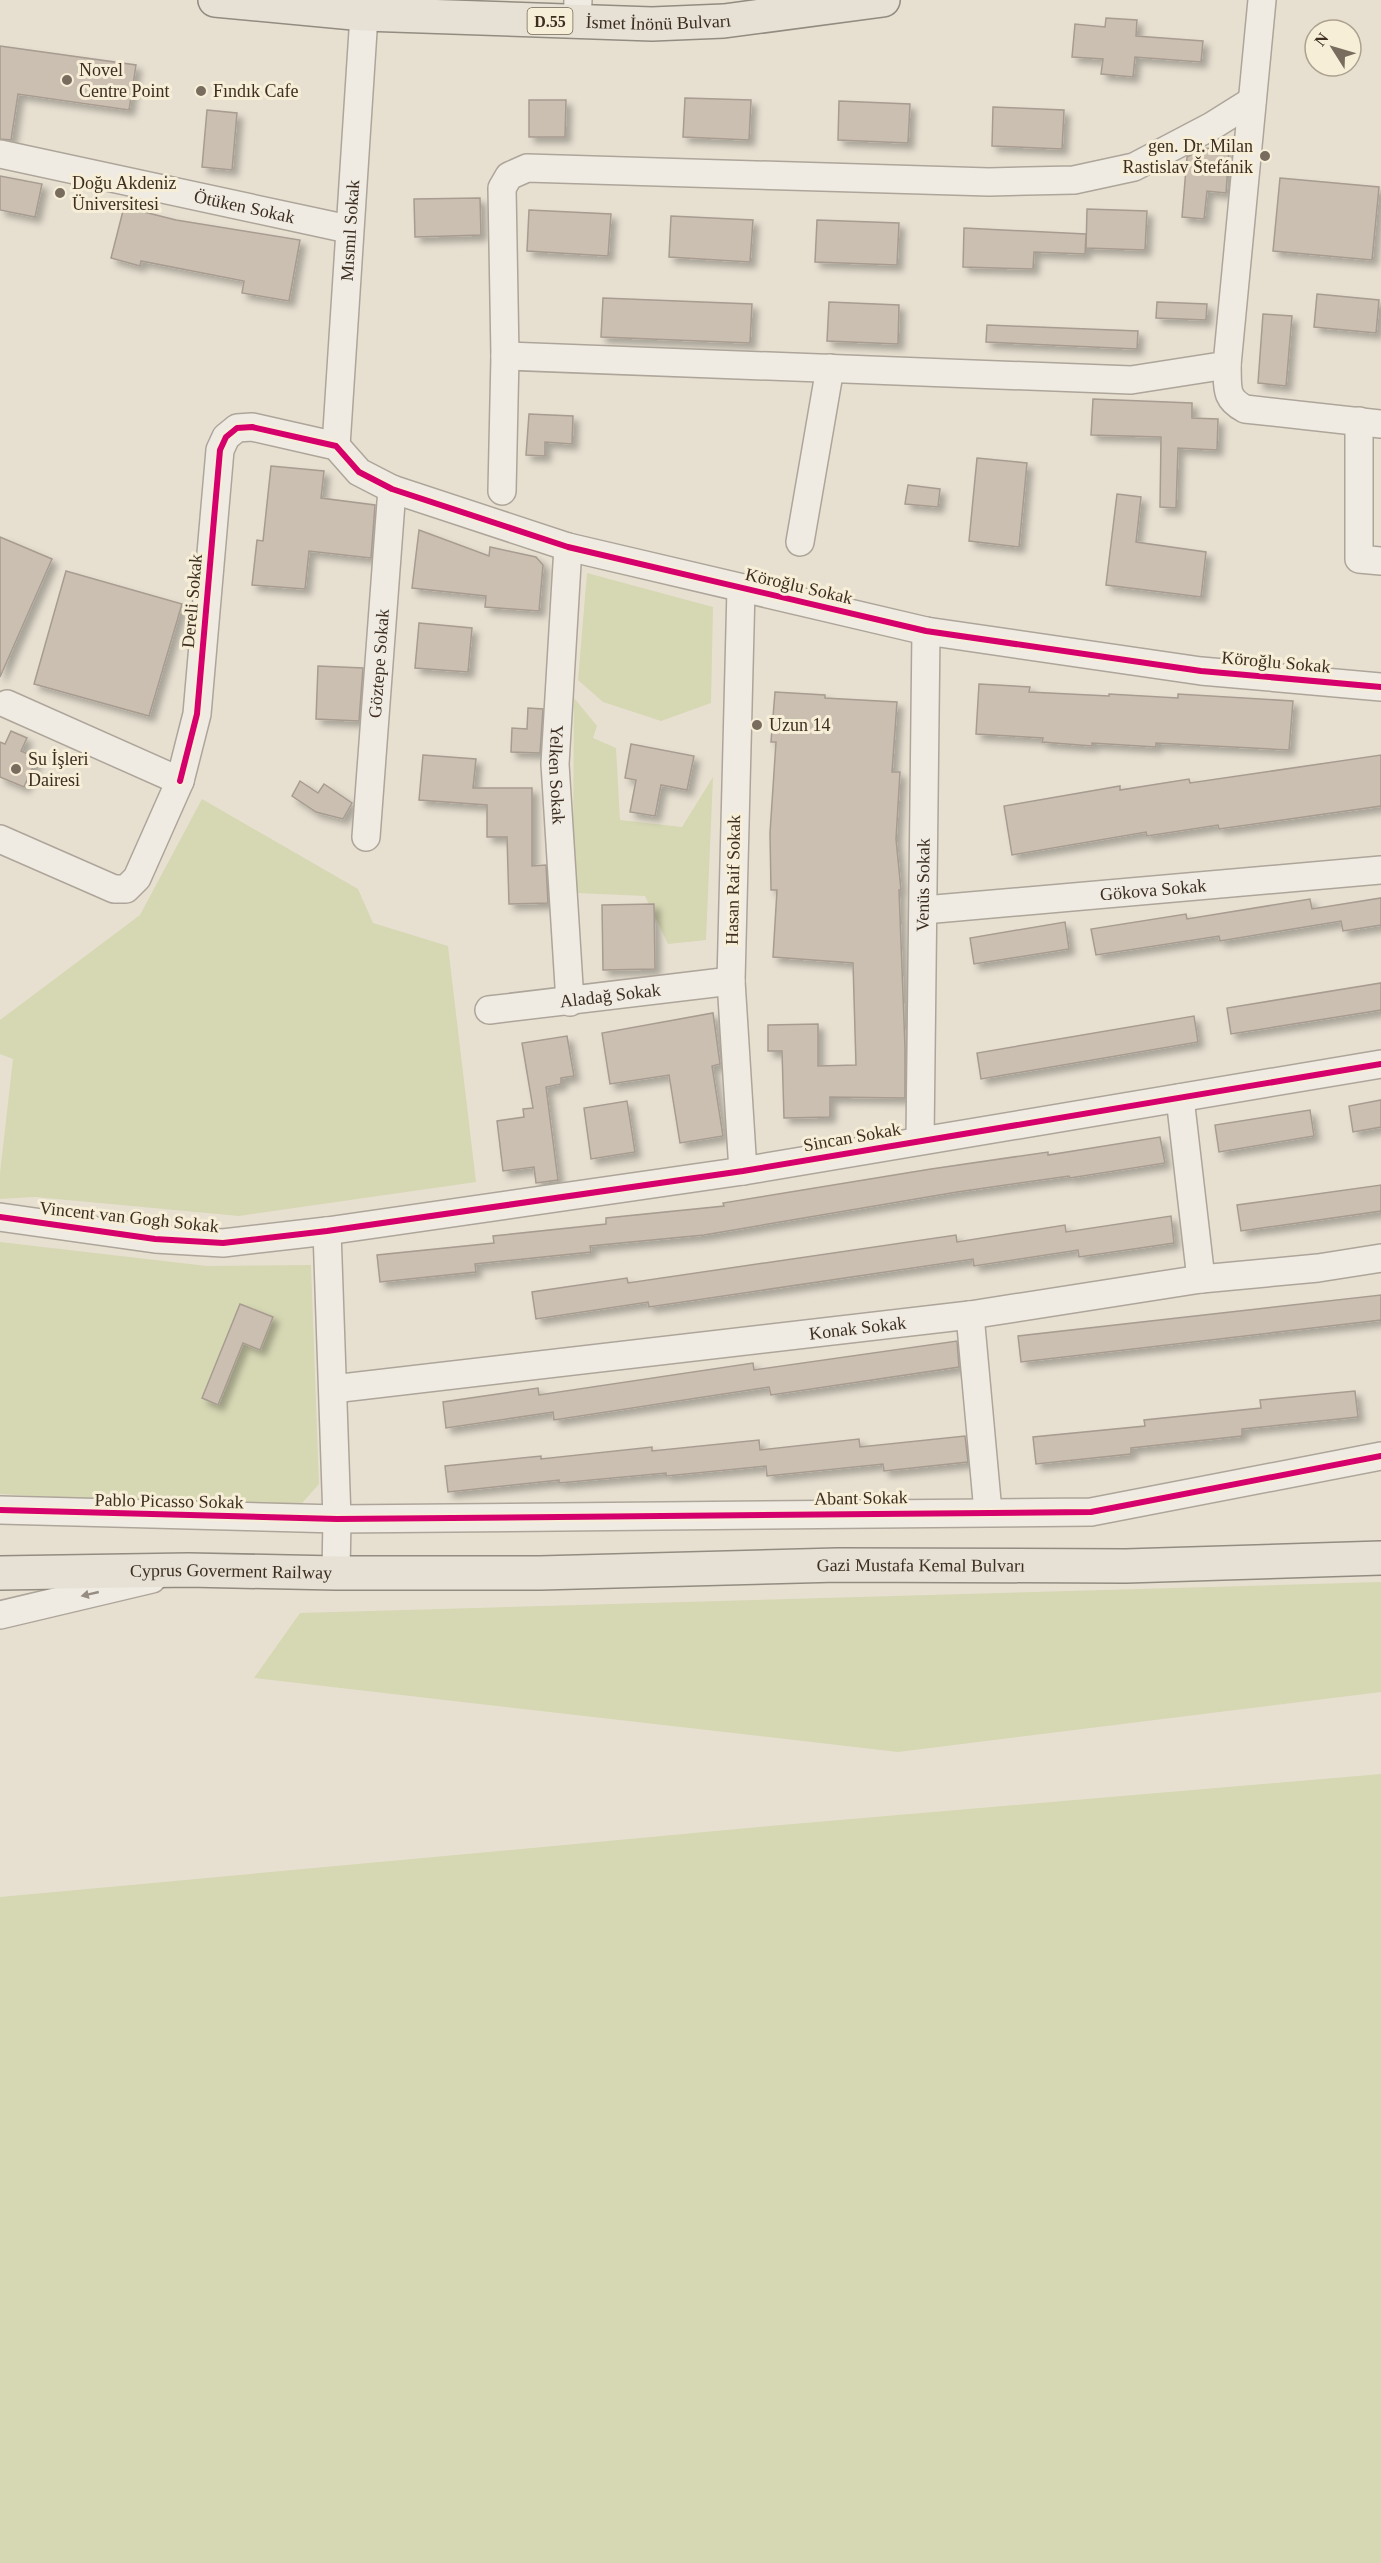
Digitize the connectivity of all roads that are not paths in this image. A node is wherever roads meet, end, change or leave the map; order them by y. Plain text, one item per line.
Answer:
1 (216, 0) edge
2 (883, 0) edge
3 (1262, 0) edge
4 (839, 3) edge
5 (364, 7) edge
6 (577, 11) edge
7 (1252, 101) junction
8 (0, 154) edge
9 (348, 230) junction
10 (505, 356) junction
11 (1227, 365) junction
12 (830, 368) junction
13 (1370, 423) edge
14 (336, 446) junction
15 (392, 489) junction
16 (502, 491) dead end
17 (800, 542) dead end
18 (568, 547) junction
19 (1381, 561) edge
20 (741, 589) junction
21 (926, 631) junction
22 (1381, 687) edge
23 (7, 704) dead end
24 (180, 781) junction
25 (366, 837) dead end
26 (0, 839) edge
27 (1381, 870) edge
28 (924, 910) junction
29 (731, 981) junction
30 (570, 1002) junction
31 (489, 1010) dead end
32 (1381, 1064) edge
33 (1180, 1098) junction
34 (920, 1140) junction
35 (743, 1171) junction
36 (0, 1217) edge
37 (327, 1231) junction
38 (1381, 1258) edge
39 (1201, 1279) junction
40 (970, 1315) junction
41 (333, 1389) junction
42 (1381, 1456) edge
43 (0, 1510) edge
44 (988, 1512) junction
45 (337, 1519) junction
46 (1381, 1558) edge
47 (188, 1570) junction
48 (336, 1573) junction
49 (461, 1573) joint
50 (0, 1574) edge
51 (0, 1615) edge

1 - 5 main road, İsmet İnönü Bulvarı / D.55
2 - 4 main road, İsmet İnönü Bulvarı / D.55
3 - 7 street
4 - 6 main road, İsmet İnönü Bulvarı / D.55
5 - 6 main road, İsmet İnönü Bulvarı / D.55
5 - 9 street, Mısmıl Sokak
7 - 10 street
7 - 11 street
8 - 9 street, Ötüken Sokak
9 - 14 street, Mısmıl Sokak
10 - 12 street
10 - 16 street
11 - 12 street
11 - 13 street
12 - 17 street
13 - 19 street
14 - 15 street, Köroğlu Sokak
14 - 24 street, Dereli Sokak
15 - 18 street, Köroğlu Sokak
15 - 25 street, Göztepe Sokak
18 - 20 street, Köroğlu Sokak
18 - 30 street, Yelken Sokak
20 - 21 street, Köroğlu Sokak
20 - 29 street, Hasan Raif Sokak
21 - 22 street, Köroğlu Sokak
21 - 28 street, Venüs Sokak
23 - 24 street
24 - 26 street, Dereli Sokak
27 - 28 street, Gökova Sokak
28 - 34 street, Venüs Sokak
29 - 30 street, Aladağ Sokak
29 - 35 street, Hasan Raif Sokak
30 - 31 street, Aladağ Sokak
32 - 33 street, Sincan Sokak
33 - 34 street, Sincan Sokak
33 - 39 street
34 - 35 street, Sincan Sokak
35 - 37 street, Sincan Sokak
36 - 37 street, Vincent van Gogh Sokak
37 - 41 street
38 - 39 street, Konak Sokak
39 - 40 street, Konak Sokak
40 - 41 street, Konak Sokak
40 - 44 street
41 - 45 street
42 - 44 street, Abant Sokak
43 - 45 street, Pablo Picasso Sokak
44 - 45 street, Abant Sokak
45 - 48 street
46 - 49 main road, Gazi Mustafa Kemal Bulvarı
47 - 48 main road, Cyprus Goverment Railway
47 - 50 main road, Cyprus Goverment Railway
47 -> 51 street
48 - 49 main road, Cyprus Goverment Railway

